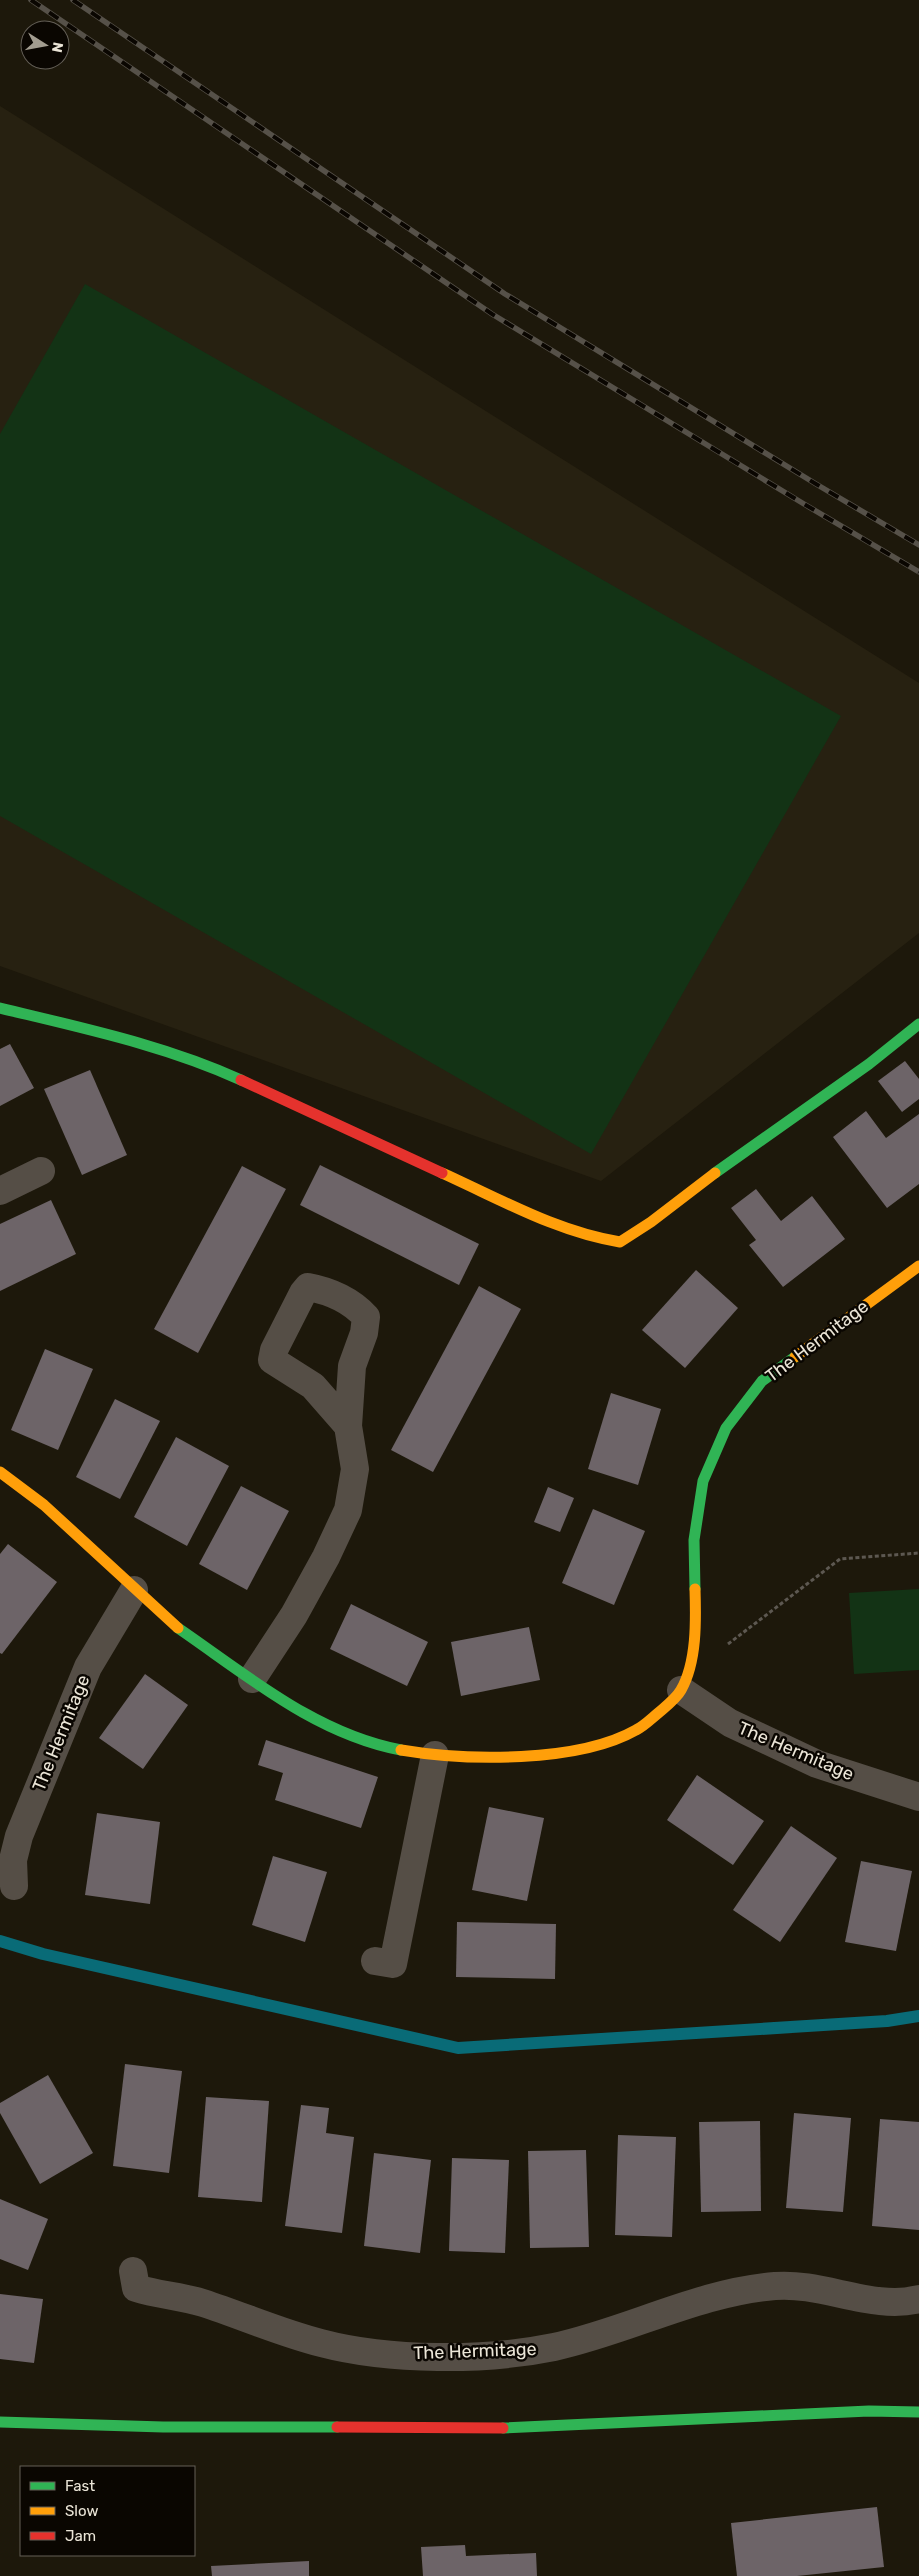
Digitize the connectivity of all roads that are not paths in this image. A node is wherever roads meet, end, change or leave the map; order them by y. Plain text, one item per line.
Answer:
1 (0, 1008) edge
2 (919, 1024) edge
3 (41, 1171) dead end
4 (0, 1191) edge
5 (919, 1266) edge
6 (348, 1426) junction
7 (0, 1472) edge
8 (134, 1590) junction
9 (252, 1679) junction
10 (681, 1690) junction
11 (435, 1755) junction
12 (919, 1797) edge
13 (14, 1886) dead end
14 (375, 1961) dead end
15 (133, 2271) dead end
16 (919, 2299) edge
17 (919, 2412) edge
18 (0, 2422) edge

1 - 2 street
3 - 4 street
5 - 10 street, The Hermitage
6 - 6 street
6 - 9 street
7 - 8 street, The Hermitage
8 - 9 street, The Hermitage
8 - 13 street, The Hermitage
9 - 11 street, The Hermitage
10 - 11 street, The Hermitage
10 - 12 street, The Hermitage
11 - 14 street
15 - 16 street, The Hermitage
17 - 18 street

